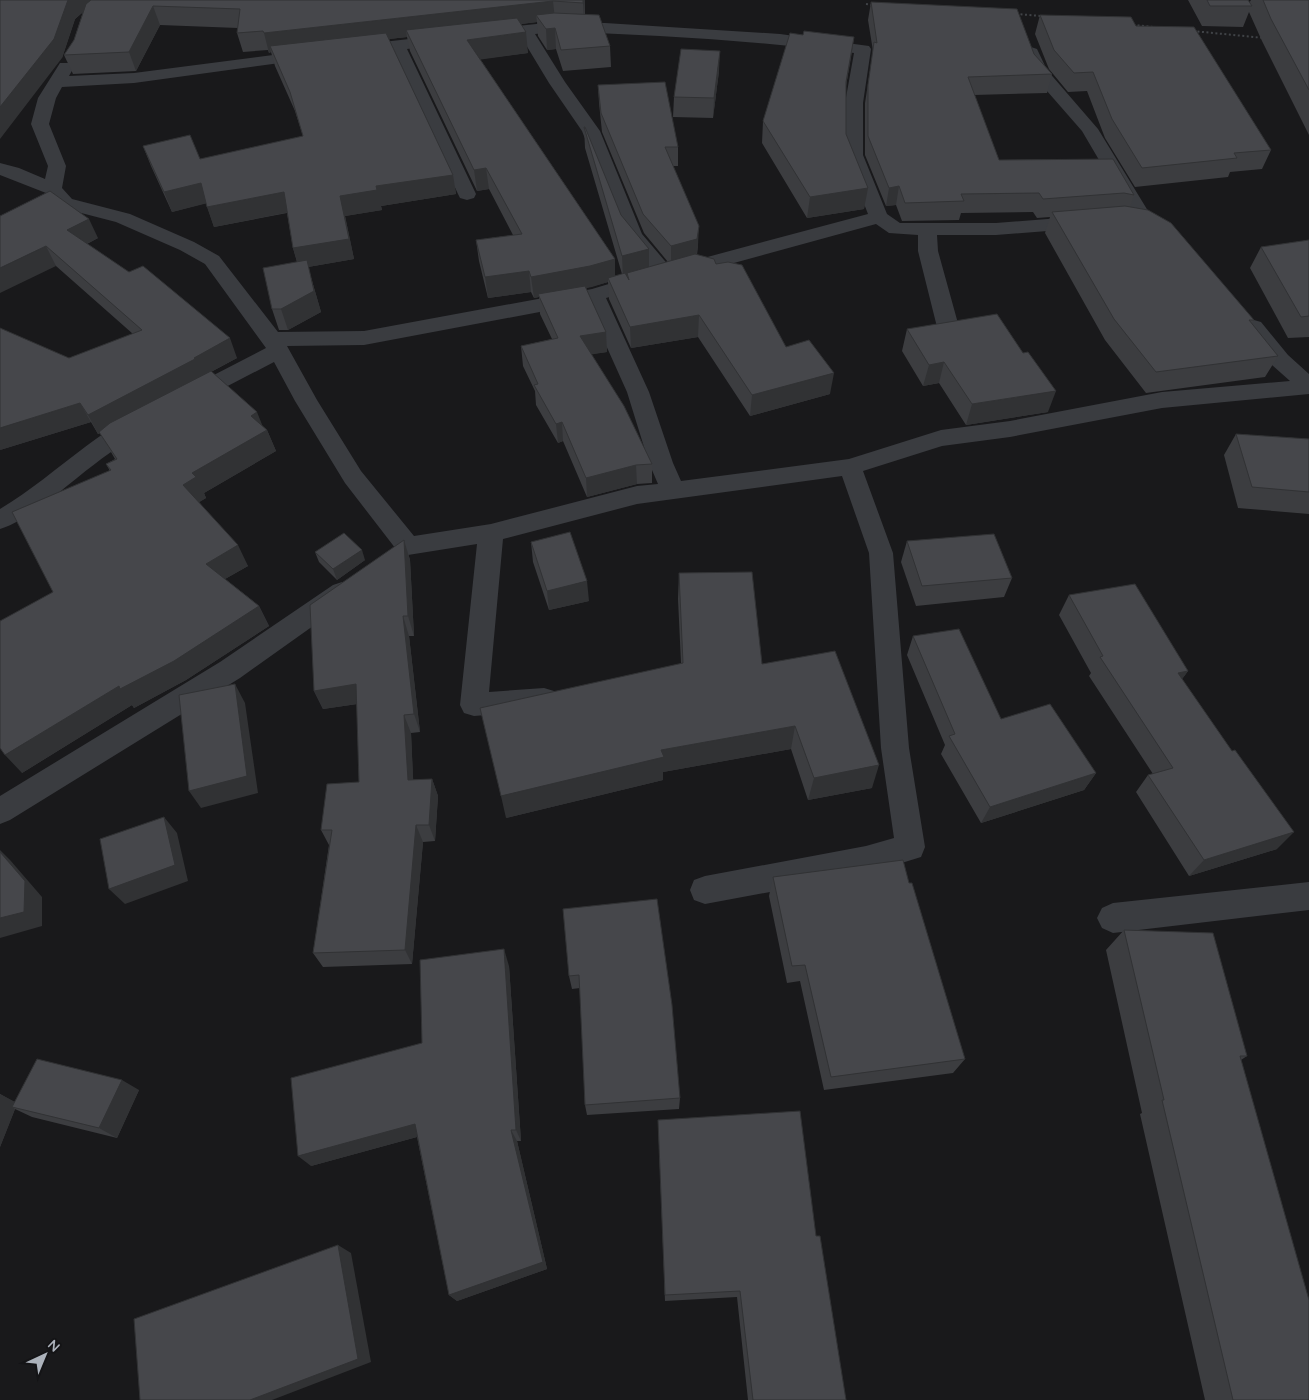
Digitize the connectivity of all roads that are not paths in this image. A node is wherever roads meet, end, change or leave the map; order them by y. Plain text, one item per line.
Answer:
1 (525, 30) junction
2 (1024, 33) edge
3 (397, 46) junction
4 (74, 52) edge
5 (341, 52) edge
6 (322, 54) edge
7 (57, 82) junction
8 (0, 169) edge
9 (53, 189) junction
10 (467, 194) dead end
11 (879, 218) junction
12 (927, 228) junction
13 (665, 274) junction
14 (594, 295) junction
15 (1244, 316) edge
16 (948, 326) edge
17 (276, 344) junction
18 (1309, 386) edge
19 (850, 467) junction
20 (673, 490) junction
21 (0, 520) edge
22 (492, 533) junction
23 (408, 546) junction
24 (384, 562) edge
25 (360, 580) edge
26 (569, 697) edge
27 (0, 811) edge
28 (705, 890) dead end
29 (1309, 896) edge
30 (1113, 918) dead end

1 - 3 street
1 - 11 street
1 - 13 street
2 - 12 street
3 - 5 street
3 - 10 street
4 - 7 street
6 - 7 street
7 - 9 street
8 - 9 street
9 - 17 street
11 - 12 street
11 - 13 street
12 - 16 street
13 - 14 street
14 - 17 street
14 - 20 street
15 - 18 street
17 - 21 street
17 - 23 street
18 - 19 street
19 - 20 street
19 - 28 street
20 - 22 street
22 - 23 street
22 - 26 street
23 - 24 street
25 - 27 street
29 - 30 street

